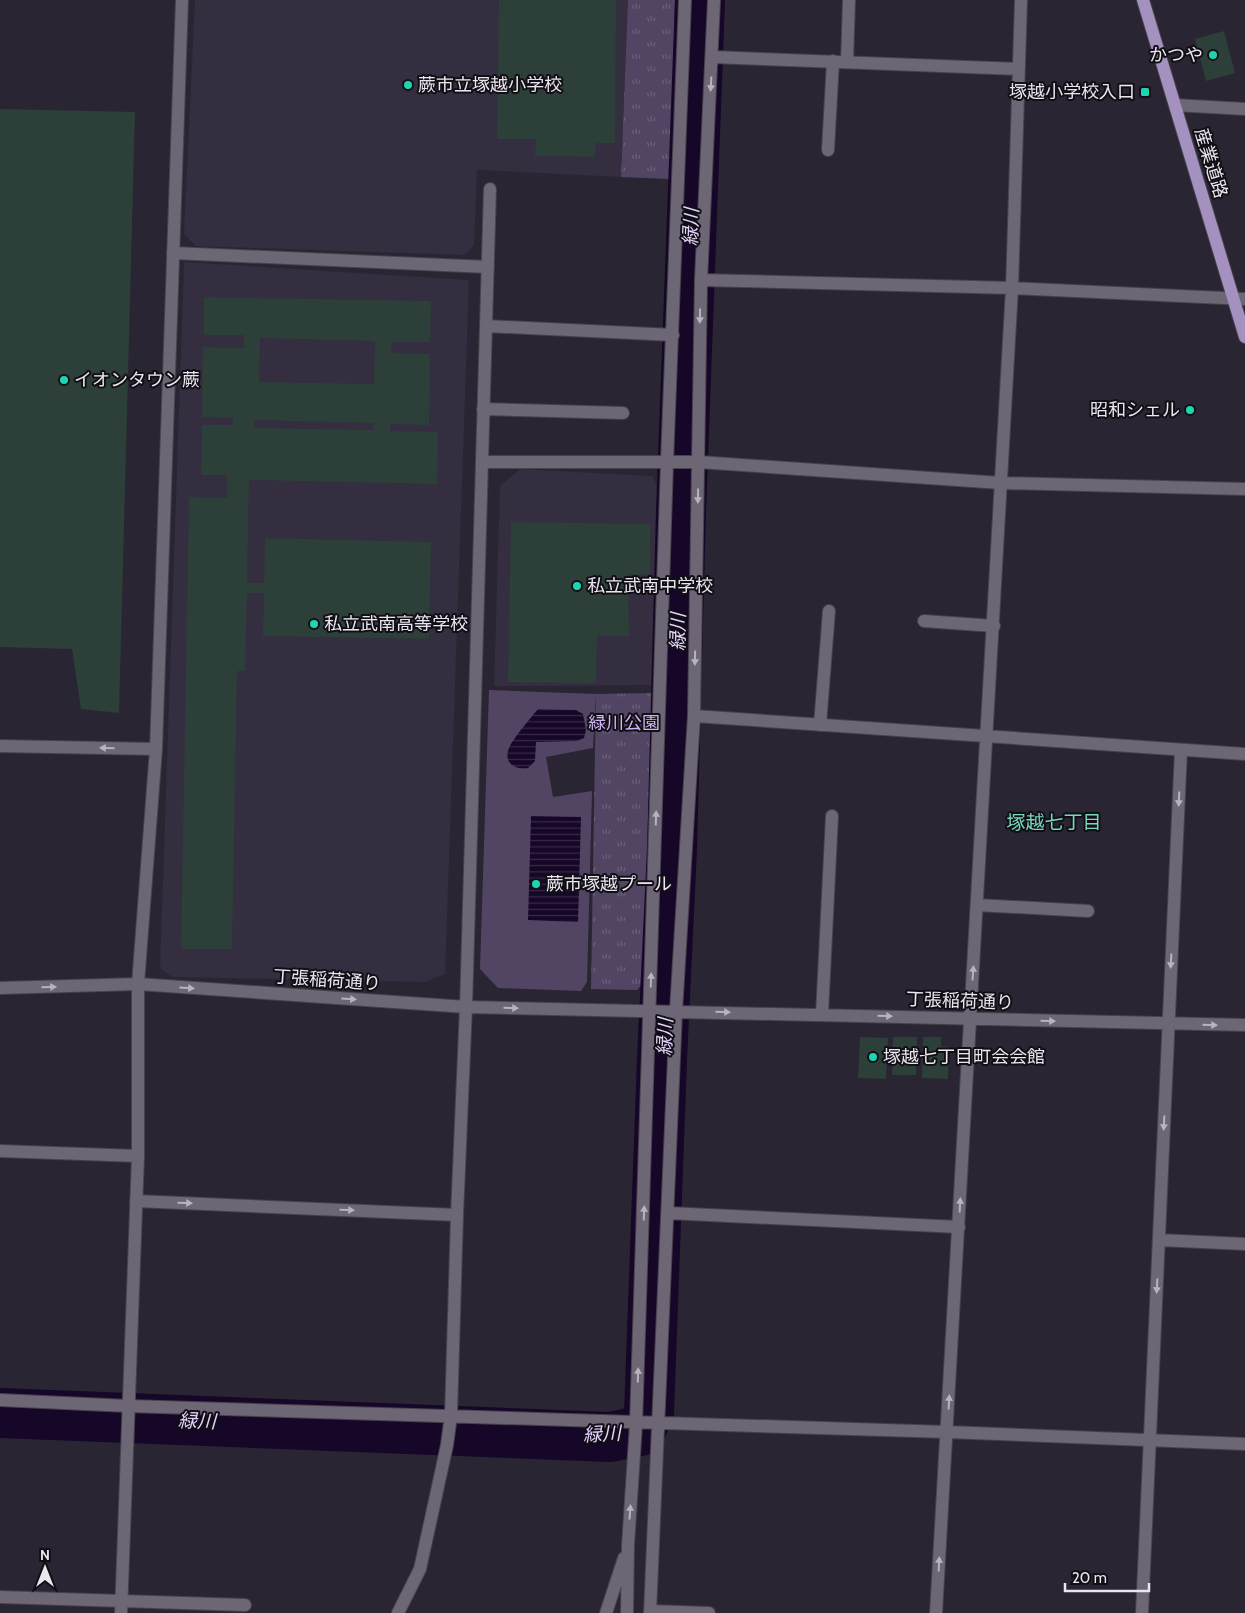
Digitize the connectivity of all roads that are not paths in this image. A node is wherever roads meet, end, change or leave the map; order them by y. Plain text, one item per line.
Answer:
1 (182, 0) edge
2 (686, 0) edge
3 (714, 0) edge
4 (849, 0) edge
5 (1021, 0) edge
6 (1143, 0) edge
7 (712, 57) junction
8 (833, 61) junction
9 (846, 62) junction
10 (1019, 69) junction
11 (1175, 105) junction
12 (1245, 108) edge
13 (828, 150) dead end
14 (490, 189) dead end
15 (173, 253) junction
16 (488, 267) junction
17 (701, 280) junction
18 (1012, 288) junction
19 (1239, 299) edge
20 (486, 326) junction
21 (673, 335) junction
22 (1245, 337) edge
23 (483, 409) junction
24 (623, 413) dead end
25 (482, 462) junction
26 (668, 462) junction
27 (698, 462) junction
28 (1001, 483) junction
29 (1245, 490) edge
30 (829, 610) dead end
31 (924, 621) dead end
32 (994, 626) junction
33 (694, 716) junction
34 (820, 725) junction
35 (987, 737) junction
36 (0, 746) edge
37 (156, 749) junction
38 (1181, 750) junction
39 (1245, 754) edge
40 (832, 816) dead end
41 (977, 905) junction
42 (1088, 911) dead end
43 (138, 984) junction
44 (0, 988) edge
45 (466, 1007) junction
46 (652, 1011) junction
47 (675, 1011) junction
48 (822, 1014) junction
49 (970, 1018) junction
50 (1169, 1024) junction
51 (1245, 1025) edge
52 (0, 1151) edge
53 (138, 1156) junction
54 (136, 1201) junction
55 (668, 1213) junction
56 (457, 1215) junction
57 (959, 1227) junction
58 (1159, 1240) junction
59 (1245, 1244) edge
60 (0, 1400) edge
61 (128, 1407) junction
62 (451, 1416) junction
63 (637, 1422) junction
64 (658, 1423) junction
65 (947, 1432) junction
66 (1149, 1440) junction
67 (1245, 1444) edge
68 (628, 1545) junction
69 (0, 1597) edge
70 (245, 1605) dead end
71 (121, 1607) edge
72 (650, 1612) edge
73 (398, 1613) edge
74 (606, 1613) edge
75 (627, 1613) edge
76 (708, 1613) edge
77 (936, 1613) edge
78 (1142, 1613) edge

1 - 15 street
2 - 21 street
3 - 7 street
4 - 9 street
5 - 10 street
6 - 11 main road, 産業道路
7 - 8 street
7 -> 17 street
8 - 9 street
8 - 13 street
9 - 10 street
10 - 18 street
11 - 12 street
11 - 19 main road, 産業道路
14 - 16 street
15 - 16 street
15 - 37 street
16 - 20 street
17 - 18 street
17 -> 27 street
18 - 19 street
18 - 28 street
19 - 22 main road, 産業道路
20 - 21 street
20 - 23 street
21 - 26 street
23 - 24 street
23 - 25 street
25 - 26 street
25 - 45 street
26 - 27 street
46 -> 26 street
27 - 28 street
27 -> 33 street
28 - 29 street
28 - 32 street
30 - 34 street
31 - 32 street
32 - 35 street
33 - 34 street
33 - 47 street
34 - 35 street
35 - 38 street
35 - 41 street
37 -> 36 street
37 - 43 street
38 - 39 street
38 -> 50 street
40 - 48 street
41 - 42 street
49 -> 41 street
44 -> 43 street, 丁張稲荷通り
43 -> 45 street, 丁張稲荷通り
43 - 53 street
45 -> 46 street, 丁張稲荷通り
45 - 56 street
46 - 47 street, 丁張稲荷通り
63 -> 46 street
47 -> 48 street, 丁張稲荷通り
47 - 55 street
48 -> 49 street, 丁張稲荷通り
49 -> 50 street, 丁張稲荷通り
57 -> 49 street
50 -> 51 street, 丁張稲荷通り
50 -> 58 street
52 - 53 street
53 - 54 street
54 -> 56 street
54 - 61 street
55 - 57 street
55 - 64 street
56 - 62 street
65 -> 57 street
58 - 59 street
58 -> 66 street
60 - 61 street
61 - 62 street
61 - 71 street
62 - 63 street
62 - 73 street
63 - 64 street
68 -> 63 street
64 - 65 street
64 - 72 street
65 - 66 street
77 -> 65 street
66 - 67 street
66 - 78 street
68 - 74 street
68 - 75 street
69 - 71 street
70 - 71 street
72 - 76 street

